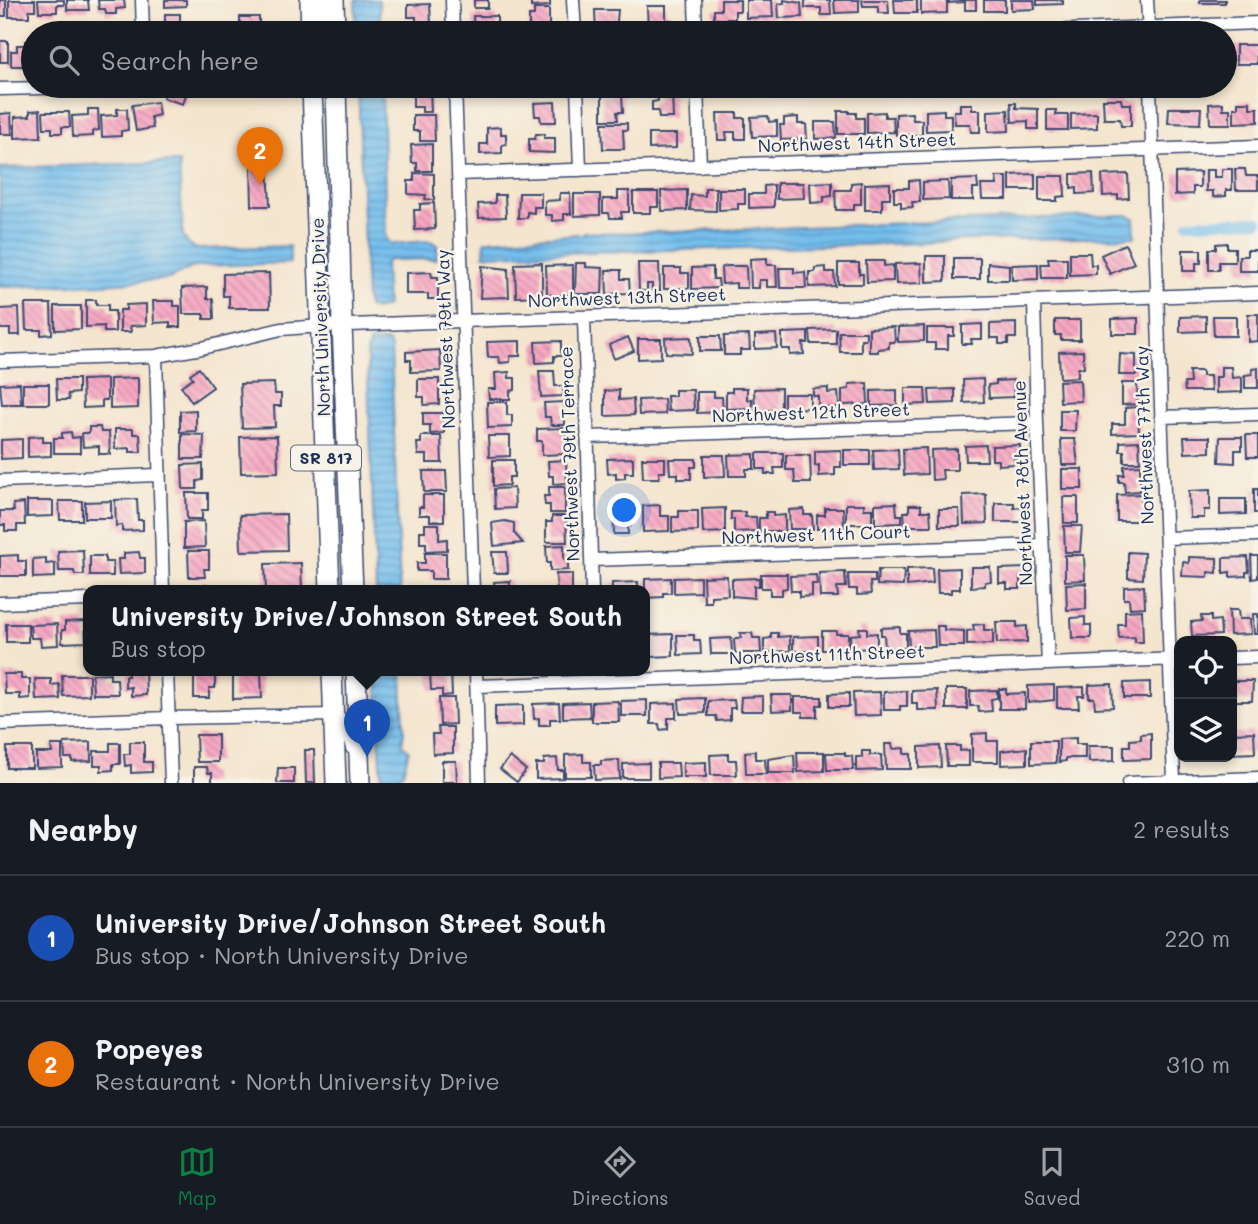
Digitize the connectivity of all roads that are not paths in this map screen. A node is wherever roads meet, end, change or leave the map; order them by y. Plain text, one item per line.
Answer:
1 (142, 0) edge
2 (310, 0) edge
3 (322, 0) edge
4 (334, 0) edge
5 (452, 0) edge
6 (573, 0) edge
7 (695, 0) edge
8 (1147, 0) edge
9 (143, 21) edge
10 (311, 21) edge
11 (323, 21) edge
12 (335, 21) edge
13 (453, 21) edge
14 (574, 21) edge
15 (696, 21) edge
16 (1148, 21) edge
17 (1258, 23) edge
18 (1237, 24) edge
19 (21, 88) edge
20 (0, 89) edge
21 (312, 98) edge
22 (335, 98) edge
23 (455, 98) edge
24 (577, 98) edge
25 (697, 98) edge
26 (1150, 98) edge
27 (1258, 146) edge
28 (1152, 150) junction
29 (700, 166) junction
30 (580, 170) junction
31 (458, 174) junction
32 (1258, 293) edge
33 (1157, 297) junction
34 (1034, 301) junction
35 (584, 317) junction
36 (462, 321) junction
37 (321, 326) junction
38 (342, 326) junction
39 (156, 356) junction
40 (0, 360) edge
41 (1258, 414) edge
42 (1161, 417) junction
43 (1037, 423) junction
44 (587, 437) junction
45 (158, 475) junction
46 (0, 481) edge
47 (1258, 535) edge
48 (1166, 538) junction
49 (1042, 545) junction
50 (591, 560) junction
51 (163, 585) edge
52 (330, 585) edge
53 (353, 585) edge
54 (473, 585) edge
55 (592, 585) edge
56 (83, 600) edge
57 (0, 603) edge
58 (1174, 646) edge
59 (1258, 657) edge
60 (1237, 658) edge
61 (1174, 659) edge
62 (1048, 664) junction
63 (650, 675) edge
64 (167, 676) edge
65 (332, 676) edge
66 (356, 676) edge
67 (476, 676) edge
68 (594, 676) edge
69 (477, 686) junction
70 (1175, 699) edge
71 (334, 715) junction
72 (169, 718) junction
73 (0, 724) edge
74 (1258, 778) edge
75 (360, 782) edge
76 (1174, 782) edge
77 (171, 783) edge
78 (336, 783) edge
79 (479, 783) edge
80 (1128, 783) edge

1 - 9 street
2 - 10 main road
3 - 11 street
4 - 12 main road
5 - 13 street
6 - 14 street
7 - 15 street
8 - 16 street
17 - 18 street
19 - 20 street
21 - 37 main road, North University Drive / SR 817
22 - 38 main road, North University Drive / SR 817
23 - 31 street, Northwest 79th Way
24 - 30 street
25 - 29 street
26 - 28 street, Northwest 77th Way
27 - 28 street, Northwest 14th Street
28 - 29 street, Northwest 14th Street
28 - 33 street, Northwest 77th Way
29 - 30 street, Northwest 14th Street
30 - 31 street, Northwest 14th Street
31 - 36 street, Northwest 79th Way
32 - 33 street, Northwest 13th Street
33 - 34 street, Northwest 13th Street
33 - 42 street, Northwest 77th Way
34 - 35 street, Northwest 13th Street
34 - 43 street, Northwest 78th Avenue
35 - 36 street, Northwest 13th Street
35 - 44 street, Northwest 79th Terrace
36 - 38 street, Northwest 13th Street
36 - 54 street, Northwest 79th Way
37 - 38 street, Northwest 13th Street
37 - 39 street, Northwest 13th Street
37 - 52 main road, North University Drive / SR 817
38 - 53 main road, North University Drive / SR 817
39 - 40 street, Northwest 13th Street
39 - 45 street
41 - 42 street
42 - 48 street, Northwest 77th Way
43 - 44 street, Northwest 12th Street
43 - 49 street, Northwest 78th Avenue
44 - 50 street, Northwest 79th Terrace
45 - 46 street
45 - 51 street
47 - 48 street
48 - 58 street, Northwest 77th Way
49 - 50 street, Northwest 11th Court
49 - 62 street, Northwest 78th Avenue
50 - 55 street, Northwest 79th Terrace
56 - 57 street
59 - 60 street
61 - 62 street, Northwest 11th Street
62 - 63 street, Northwest 11th Street
64 - 72 street
65 - 71 main road
66 - 75 main road
67 - 69 street
68 - 69 street, Northwest 11th Street
69 - 79 street
70 - 76 street, Northwest 77th Way
71 - 72 street
71 - 75 street
71 - 78 main road
72 - 73 street
72 - 77 street
74 - 76 street
76 - 80 street

